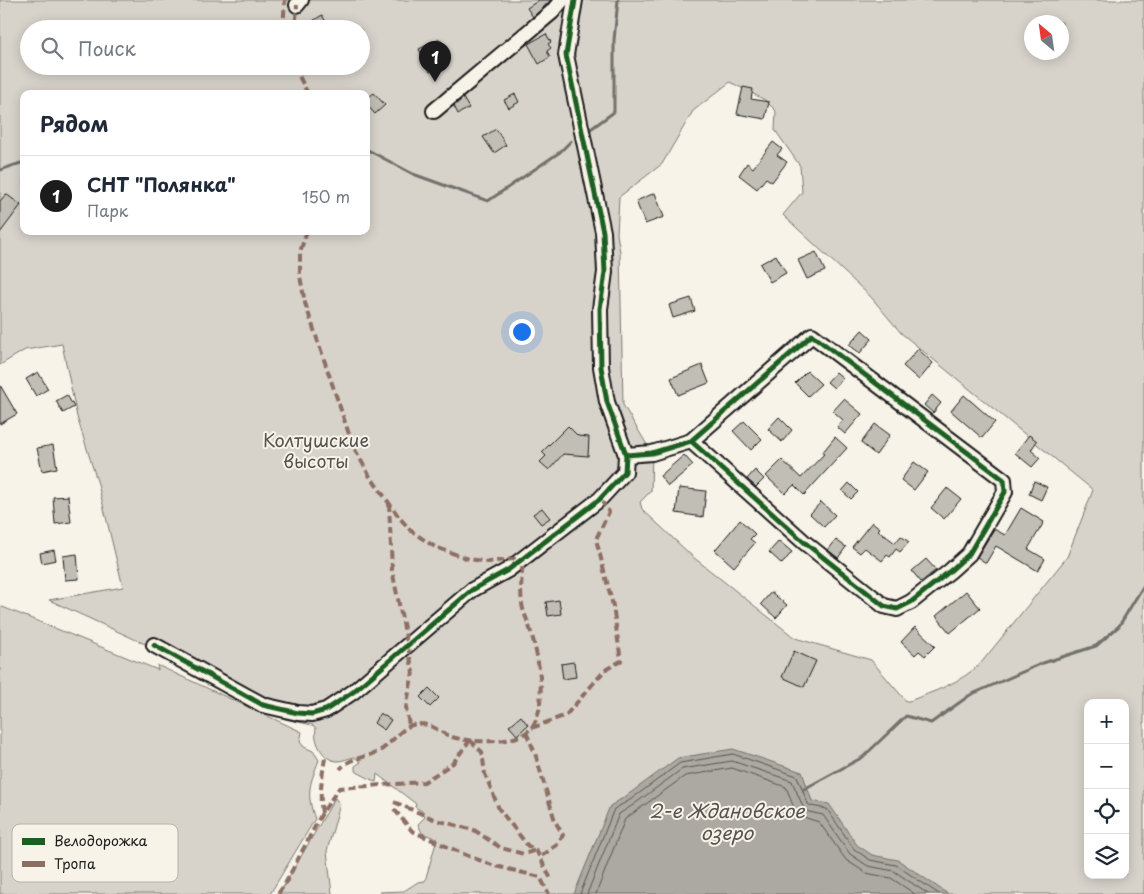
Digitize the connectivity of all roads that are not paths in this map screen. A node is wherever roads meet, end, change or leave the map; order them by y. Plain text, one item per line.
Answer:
1 (562, 0) edge
2 (576, 0) edge
3 (434, 111) dead end
4 (691, 441) junction
5 (626, 455) junction
6 (154, 645) dead end

1 - 3 street
2 - 5 street
4 - 4 street
4 - 5 street
5 - 6 street

